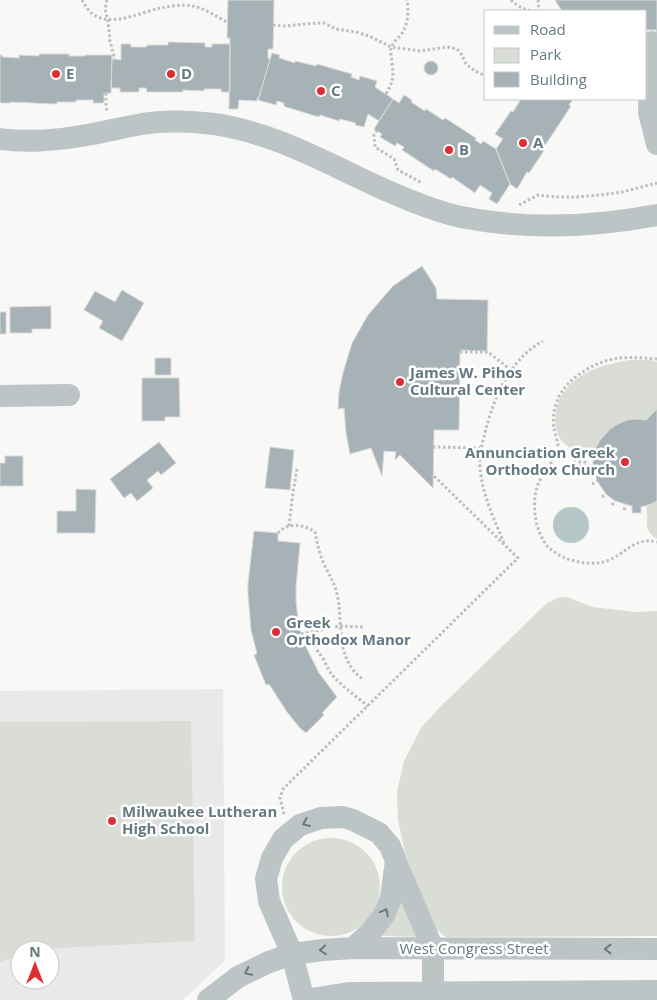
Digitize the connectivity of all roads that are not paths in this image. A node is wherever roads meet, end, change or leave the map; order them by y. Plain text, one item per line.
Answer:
1 (651, 42) dead end
2 (0, 139) edge
3 (657, 144) edge
4 (657, 215) edge
5 (69, 395) dead end
6 (0, 396) edge
7 (396, 861) junction
8 (352, 948) junction
9 (433, 949) junction
10 (657, 950) edge
11 (292, 954) junction
12 (657, 991) edge
13 (433, 997) edge
14 (208, 1000) edge
15 (304, 1000) edge

1 - 3 street
2 - 4 street
5 - 6 street
8 -> 7 street
7 - 9 street
7 -> 11 street
8 - 9 street, West Congress Street
8 -> 11 street, West Congress Street
10 -> 9 street, West Congress Street
9 - 13 street
11 -> 14 street, West Congress Street
11 - 15 street
12 - 13 street
13 - 15 street

